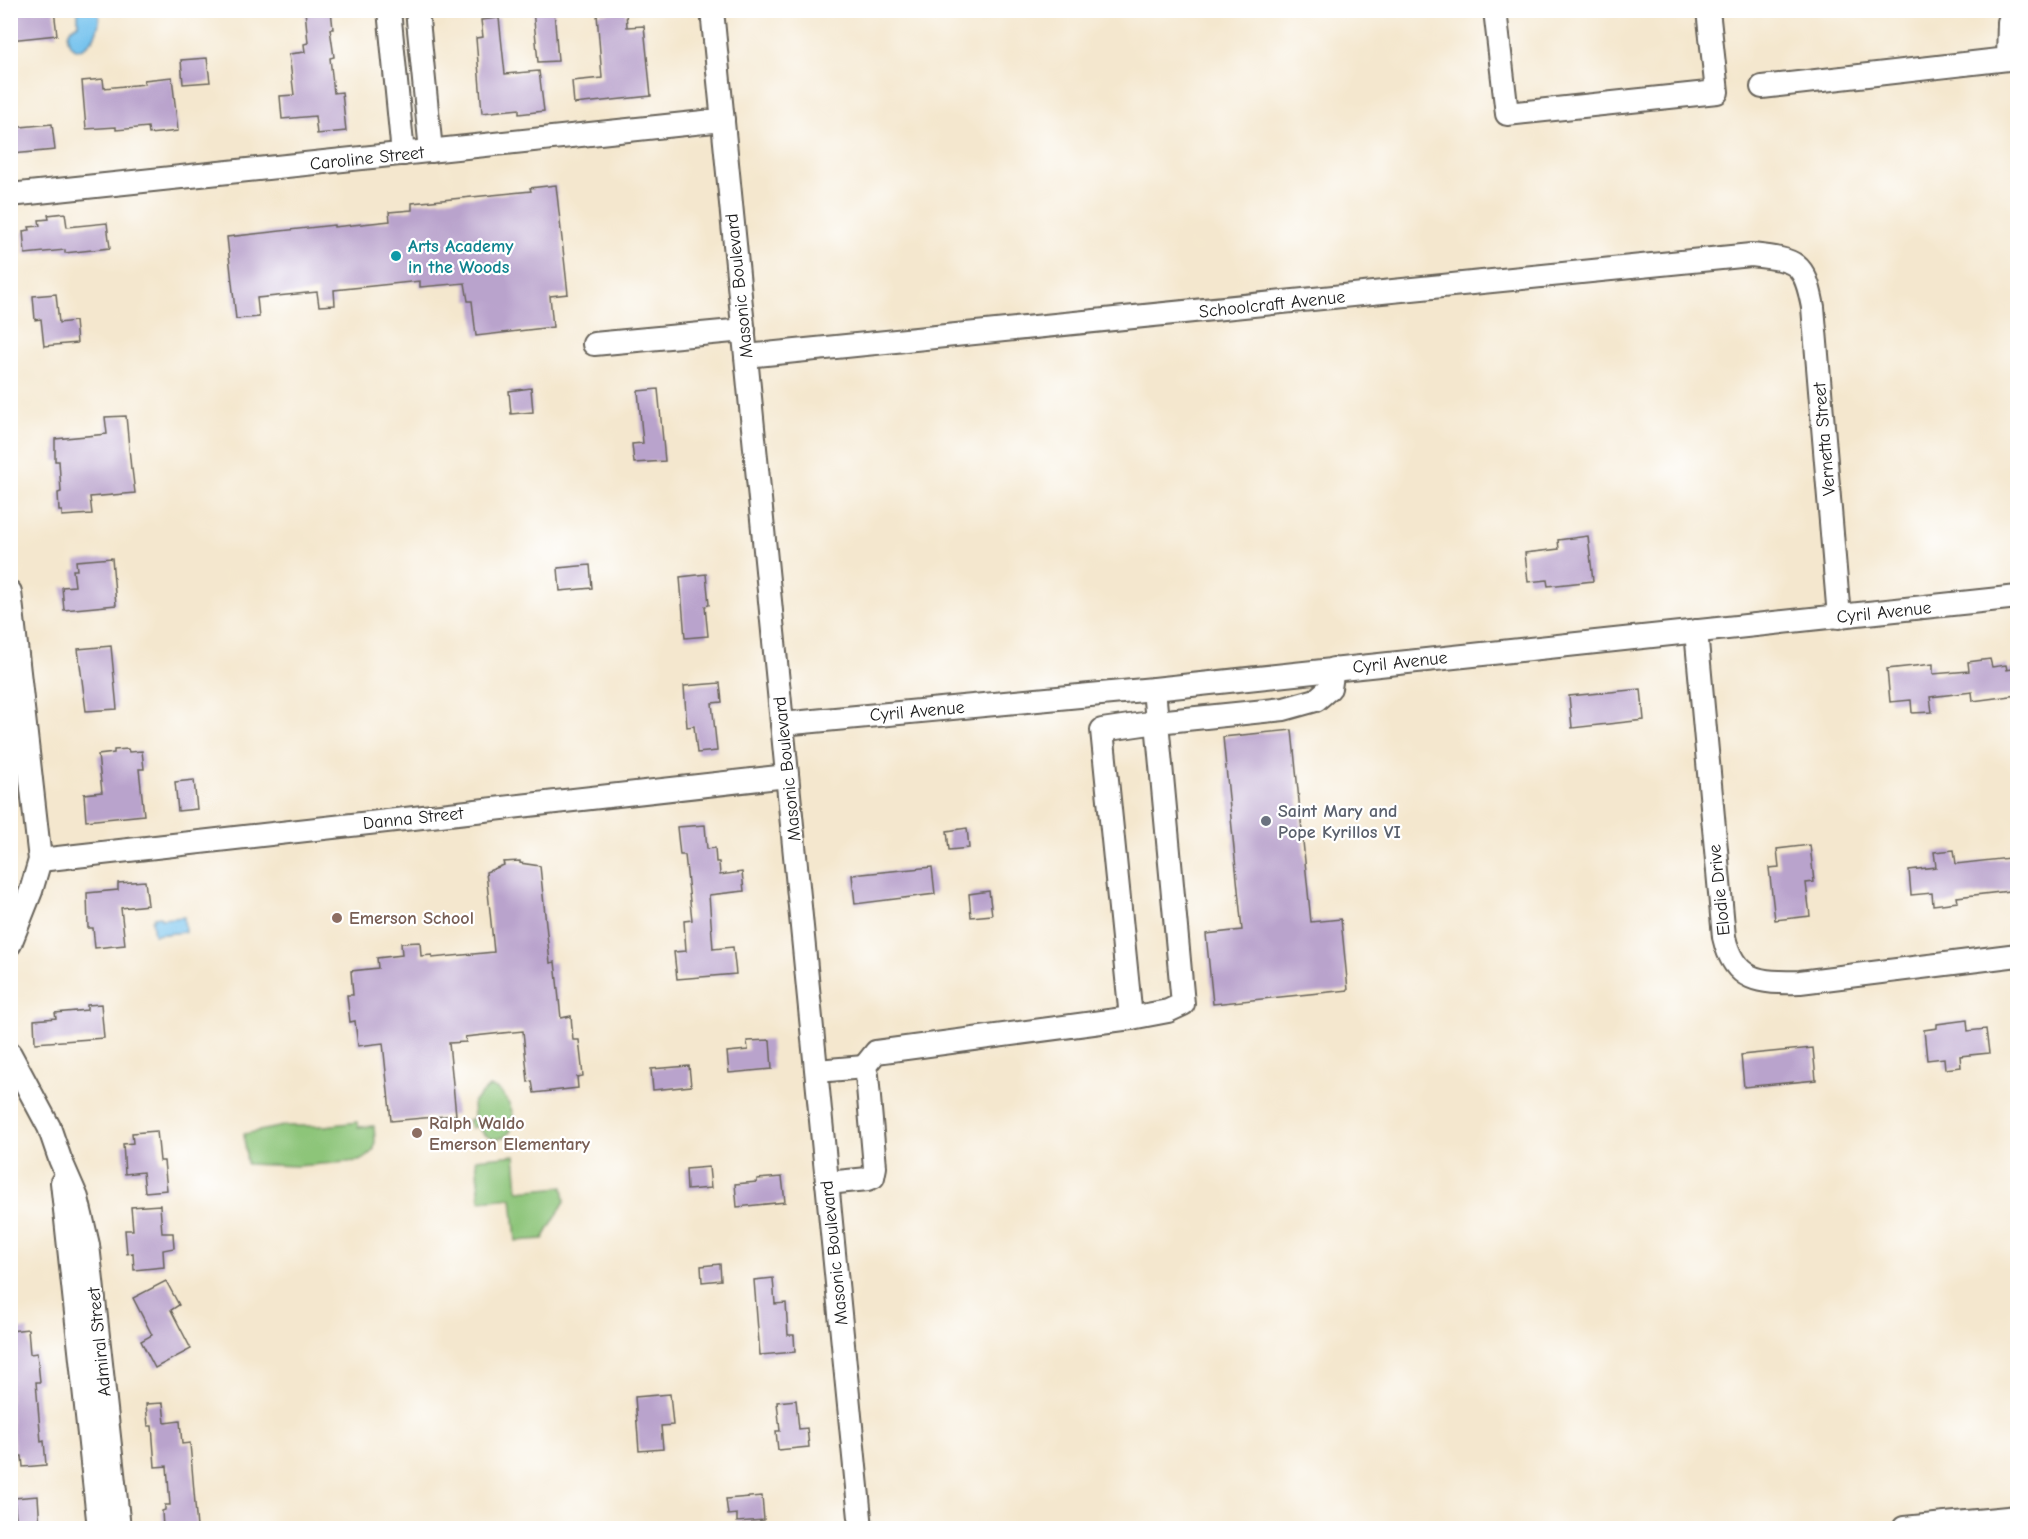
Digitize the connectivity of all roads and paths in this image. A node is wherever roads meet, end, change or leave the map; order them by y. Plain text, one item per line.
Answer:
1 (389, 10) edge
2 (417, 10) edge
3 (712, 10) edge
4 (1495, 10) edge
5 (1708, 10) edge
6 (2014, 10) edge
7 (2013, 59) edge
8 (1762, 87) dead end
9 (723, 120) junction
10 (431, 151) junction
11 (403, 154) junction
12 (10, 195) edge
13 (1797, 265) joint
14 (744, 330) junction
15 (594, 345) dead end
16 (746, 356) junction
17 (10, 592) edge
18 (2018, 597) edge
19 (1839, 617) junction
20 (1696, 631) junction
21 (1333, 669) junction
22 (1154, 689) junction
23 (1157, 722) junction
24 (782, 724) junction
25 (787, 776) junction
26 (40, 860) junction
27 (10, 944) edge
28 (2018, 955) edge
29 (1131, 1018) junction
30 (10, 1054) edge
31 (864, 1067) junction
32 (817, 1071) junction
33 (60, 1160) junction
34 (827, 1183) junction
35 (2018, 1517) edge
36 (99, 1528) edge
37 (119, 1528) edge
38 (861, 1528) edge
39 (1904, 1528) edge

1 - 11 street
2 - 10 street
3 - 9 street, Masonic Boulevard
4 - 5 street
6 - 7 street
7 - 8 street
9 - 10 street, Caroline Street
9 - 14 street, Masonic Boulevard
10 - 11 street, Caroline Street
11 - 12 street, Caroline Street
13 - 16 street, Schoolcraft Avenue
13 - 19 street, Vernetta Street
14 - 15 street
14 - 16 street, Masonic Boulevard
16 - 24 street, Masonic Boulevard
17 - 26 street
18 - 19 street, Cyril Avenue
19 - 20 street, Cyril Avenue
20 - 21 street, Cyril Avenue
20 - 28 street, Elodie Drive
21 - 22 street, Cyril Avenue
21 - 23 street
22 - 23 street
22 - 24 street, Cyril Avenue
23 - 29 street
23 - 29 street
24 - 25 street, Masonic Boulevard
25 - 26 street, Danna Street
25 - 32 street, Masonic Boulevard
26 - 27 street
29 - 31 street
30 - 33 street, Admiral Street
31 - 32 street
31 - 34 street
32 - 34 street, Masonic Boulevard
33 - 36 street, Admiral Street
33 - 37 street, Admiral Street
34 - 38 street, Masonic Boulevard
35 - 39 street

